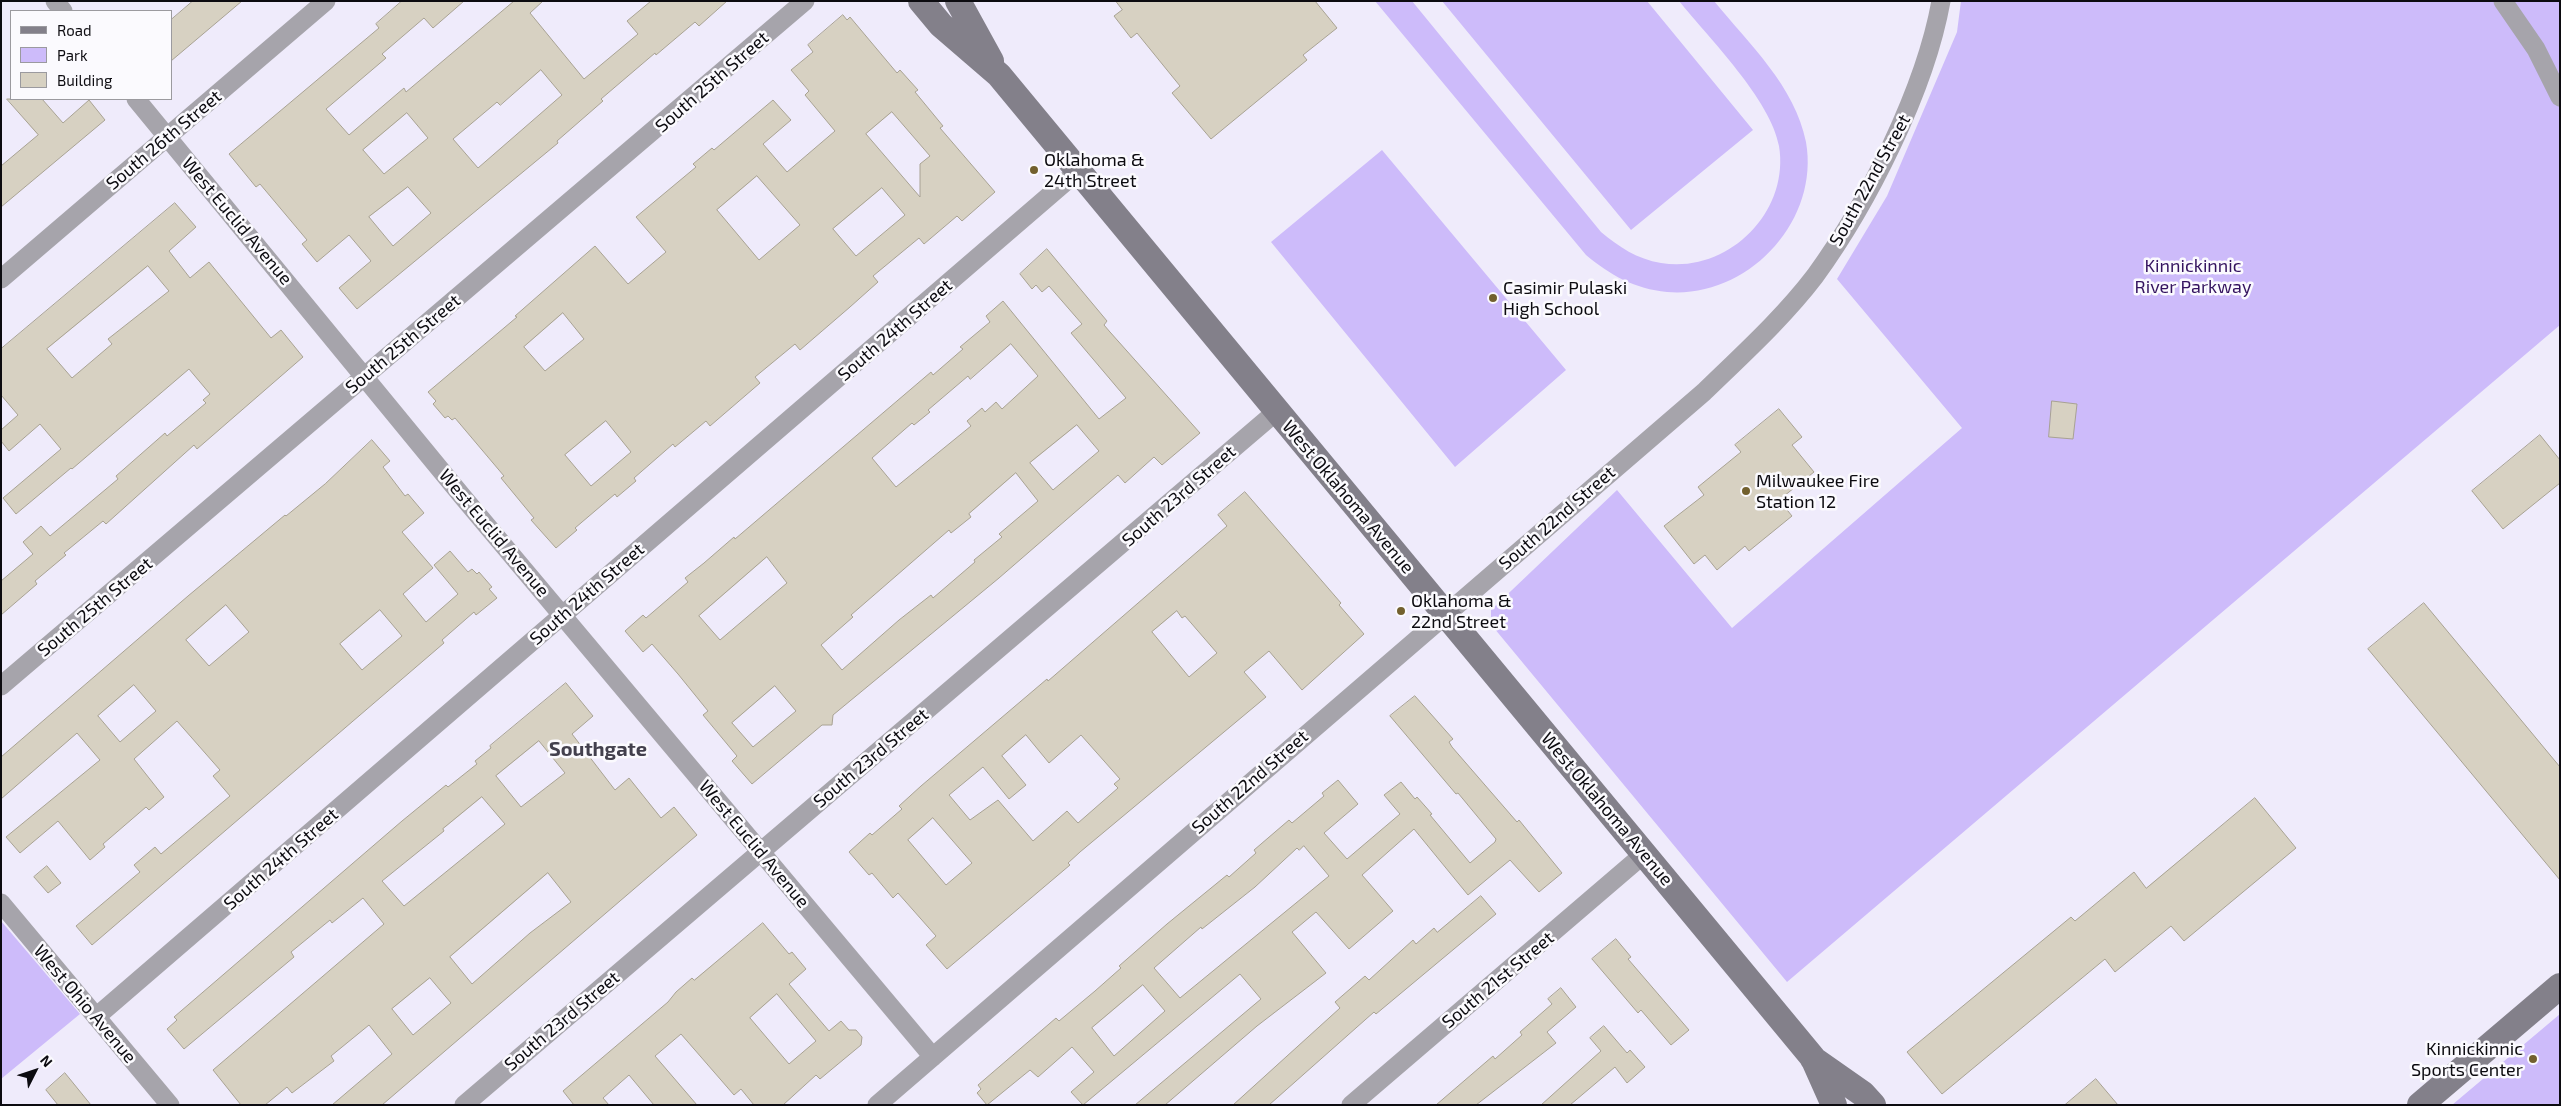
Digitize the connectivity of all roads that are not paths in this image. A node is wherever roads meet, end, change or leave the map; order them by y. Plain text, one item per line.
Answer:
1 (326, 1) edge
2 (805, 1) edge
3 (922, 1) edge
4 (958, 1) edge
5 (1941, 1) edge
6 (2503, 1) edge
7 (999, 75) junction
8 (2560, 97) edge
9 (137, 100) edge
10 (168, 137) junction
11 (1078, 171) junction
12 (1, 279) edge
13 (366, 376) junction
14 (1277, 411) junction
15 (1445, 613) junction
16 (562, 616) junction
17 (1, 686) edge
18 (761, 851) junction
19 (1644, 854) junction
20 (1, 903) edge
21 (2560, 986) edge
22 (96, 1017) junction
23 (933, 1057) junction
24 (1812, 1058) junction
25 (170, 1105) edge
26 (464, 1105) edge
27 (877, 1105) edge
28 (1351, 1105) edge
29 (1834, 1105) edge
30 (1873, 1105) edge
31 (2420, 1105) edge

1 - 10 street, South 26th Street
2 - 13 street, South 25th Street
3 - 7 main road, West Oklahoma Avenue
4 - 7 main road, West Oklahoma Avenue
5 - 15 street, South 22nd Street
6 - 8 street
7 - 11 main road, West Oklahoma Avenue
9 - 10 street, West Euclid Avenue
10 - 12 street, South 26th Street
10 - 13 street, West Euclid Avenue
11 - 14 main road, West Oklahoma Avenue
11 - 16 street, South 24th Street
13 - 16 street, West Euclid Avenue
13 - 17 street, South 25th Street
14 - 15 main road, West Oklahoma Avenue
14 - 18 street, South 23rd Street
15 - 19 main road, West Oklahoma Avenue
15 - 23 street, South 22nd Street
16 - 18 street, West Euclid Avenue
16 - 22 street, South 24th Street
18 - 23 street, West Euclid Avenue
18 - 26 street, South 23rd Street
19 - 24 main road, West Oklahoma Avenue
19 - 28 street, South 21st Street
20 - 22 street, West Ohio Avenue
21 - 31 main road
22 - 25 street, West Ohio Avenue
23 - 27 street, South 22nd Street
24 - 29 main road, West Oklahoma Avenue
24 - 30 main road, West Oklahoma Avenue

